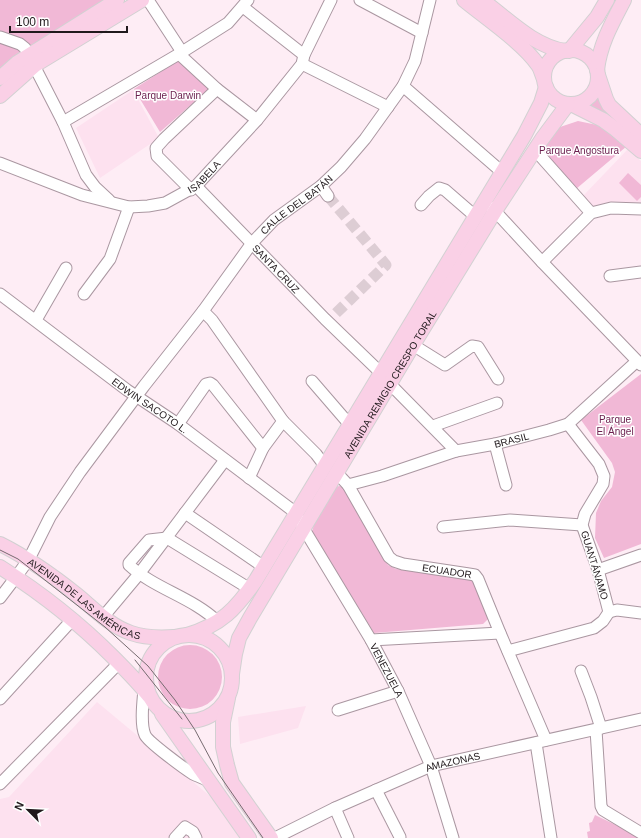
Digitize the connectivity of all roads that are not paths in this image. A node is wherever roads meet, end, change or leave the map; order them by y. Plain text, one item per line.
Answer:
1 (117, 0) edge
2 (142, 0) edge
3 (148, 0) edge
4 (331, 0) edge
5 (360, 0) edge
6 (430, 0) edge
7 (464, 0) edge
8 (482, 0) edge
9 (607, 0) edge
10 (624, 0) edge
11 (245, 4) edge
12 (422, 33) junction
13 (0, 36) edge
14 (567, 51) junction
15 (180, 53) junction
16 (303, 59) junction
17 (32, 60) junction
18 (597, 72) junction
19 (0, 78) edge
20 (545, 83) junction
21 (404, 86) junction
22 (217, 89) junction
23 (0, 96) edge
24 (570, 104) junction
25 (388, 107) junction
26 (257, 120) junction
27 (62, 122) junction
28 (641, 135) edge
29 (535, 150) junction
30 (641, 151) edge
31 (0, 163) edge
32 (502, 172) junction
33 (321, 186) junction
34 (193, 188) junction
35 (328, 196) tunnel mouth
36 (111, 201) junction
37 (484, 202) junction
38 (421, 205) dead end
39 (129, 207) junction
40 (641, 209) edge
41 (495, 211) junction
42 (591, 213) junction
43 (475, 216) junction
44 (252, 243) junction
45 (542, 262) junction
46 (66, 268) dead end
47 (641, 272) edge
48 (610, 276) dead end
49 (1, 294) edge
50 (84, 294) dead end
51 (203, 311) junction
52 (36, 320) junction
53 (413, 345) junction
54 (639, 363) edge
55 (385, 378) junction
56 (498, 379) dead end
57 (312, 381) dead end
58 (137, 397) junction
59 (497, 403) dead end
60 (283, 421) junction
61 (178, 424) junction
62 (350, 424) junction
63 (568, 424) junction
64 (433, 426) junction
65 (495, 444) junction
66 (263, 448) junction
67 (456, 451) junction
68 (225, 460) junction
69 (331, 469) junction
70 (249, 478) junction
71 (348, 485) junction
72 (506, 485) dead end
73 (185, 513) junction
74 (296, 513) junction
75 (582, 525) junction
76 (443, 527) dead end
77 (304, 529) junction
78 (167, 538) junction
79 (0, 544) edge
80 (641, 555) edge
81 (29, 559) junction
82 (0, 567) edge
83 (264, 567) junction
84 (598, 570) junction
85 (139, 574) junction
86 (16, 578) junction
87 (250, 589) junction
88 (0, 598) edge
89 (609, 612) junction
90 (641, 613) edge
91 (103, 617) junction
92 (72, 620) junction
93 (218, 622) junction
94 (500, 633) junction
95 (181, 636) junction
96 (371, 640) junction
97 (508, 651) junction
98 (119, 663) junction
99 (581, 671) dead end
100 (232, 674) junction
101 (398, 691) junction
102 (229, 694) junction
103 (0, 699) edge
104 (151, 699) junction
105 (338, 710) dead end
106 (641, 719) edge
107 (599, 729) junction
108 (541, 741) junction
109 (431, 766) junction
110 (207, 780) junction
111 (0, 784) edge
112 (376, 790) junction
113 (335, 808) junction
114 (641, 833) edge
115 (400, 837) dead end
116 (175, 838) edge
117 (196, 838) edge
118 (249, 838) edge
119 (271, 838) edge
120 (275, 838) edge
121 (348, 838) edge
122 (453, 838) edge
123 (550, 838) edge

1 - 17 main road
2 - 17 main road
3 - 15 street
4 - 16 street, ISABELA
5 - 12 street
6 - 12 street, CALLE DEL BATÁN
7 - 20 main road
8 - 14 main road
9 - 14 main road
10 - 18 main road
11 - 15 street
11 - 16 street
12 - 21 street, CALLE DEL BATÁN
13 - 17 street
14 - 18 main road
14 - 20 main road
15 - 22 street
15 - 27 street
16 - 25 street
16 - 26 street, ISABELA
17 - 19 main road
17 - 23 main road
17 - 27 street
18 - 24 main road
18 - 28 main road
20 - 24 main road
20 - 32 main road, AVENIDA REMIGIO CRESPO TORAL
21 - 25 street, CALLE DEL BATÁN
21 - 32 street
22 - 26 street
22 - 34 street, SANTA CRUZ
24 - 29 main road, AVENIDA REMIGIO CRESPO TORAL
24 - 30 main road
25 - 33 street, CALLE DEL BATÁN
26 - 34 street, ISABELA
27 - 36 street
29 - 41 main road, AVENIDA REMIGIO CRESPO TORAL
29 - 42 street
31 - 36 street, ISABELA
32 - 37 main road, AVENIDA REMIGIO CRESPO TORAL
33 - 35 street
33 - 44 street, CALLE DEL BATÁN
34 - 39 street, ISABELA
34 - 44 street, SANTA CRUZ
36 - 39 street, ISABELA
37 - 41 street
37 - 43 main road, AVENIDA REMIGIO CRESPO TORAL
38 - 43 street
39 - 50 street
40 - 42 street
41 - 45 street
41 - 53 main road, AVENIDA REMIGIO CRESPO TORAL
42 - 45 street
43 - 55 main road, AVENIDA REMIGIO CRESPO TORAL
44 - 51 street, CALLE DEL BATÁN
44 - 55 street, SANTA CRUZ
45 - 54 street
46 - 52 street
47 - 48 street
49 - 52 street, EDWIN SACOTO L.
51 - 58 street, CALLE DEL BATÁN
51 - 60 street, ECUADOR
52 - 58 street, EDWIN SACOTO L.
53 - 55 main road, AVENIDA REMIGIO CRESPO TORAL
53 - 56 street
54 - 63 street, BRASIL
55 - 62 main road, AVENIDA REMIGIO CRESPO TORAL
55 - 64 street
55 - 69 main road, AVENIDA REMIGIO CRESPO TORAL
57 - 62 street
58 - 61 street, EDWIN SACOTO L.
58 - 81 street, CALLE DEL BATÁN
59 - 64 street
60 - 66 street
60 - 69 street, ECUADOR
61 - 66 street
61 - 68 street, EDWIN SACOTO L.
62 - 69 main road, AVENIDA REMIGIO CRESPO TORAL
63 - 65 street, BRASIL
63 - 75 street, GUANTÁNAMO
64 - 67 street
65 - 67 street, BRASIL
65 - 72 street
66 - 70 street
67 - 71 street, BRASIL
68 - 70 street, EDWIN SACOTO L.
68 - 73 street
69 - 71 street, ECUADOR
69 - 74 main road, AVENIDA REMIGIO CRESPO TORAL
69 - 77 main road, AVENIDA REMIGIO CRESPO TORAL
70 - 74 street, EDWIN SACOTO L.
71 - 94 street, ECUADOR
73 - 78 street
73 - 83 street
74 - 77 street, VENEZUELA
74 - 83 main road, AVENIDA REMIGIO CRESPO TORAL
75 - 76 street
75 - 84 street, GUANTÁNAMO
77 - 96 street, VENEZUELA
77 - 100 main road, AVENIDA REMIGIO CRESPO TORAL
78 - 85 street
78 - 85 street
78 - 87 street
79 - 81 main road, AVENIDA DE LAS AMÉRICAS
80 - 84 street
81 - 86 street, CALLE DEL BATÁN
81 - 91 main road, AVENIDA DE LAS AMÉRICAS
82 - 86 main road
83 - 87 main road, AVENIDA REMIGIO CRESPO TORAL
84 - 89 street, GUANTÁNAMO
85 - 91 street
85 - 93 street
86 - 88 street, CALLE DEL BATÁN
86 - 92 main road
87 - 93 main road, AVENIDA REMIGIO CRESPO TORAL
89 - 90 street
89 - 97 street, GUANTÁNAMO
91 - 95 main road, AVENIDA DE LAS AMÉRICAS
92 - 98 main road
92 - 103 street
93 - 95 main road, AVENIDA REMIGIO CRESPO TORAL
94 - 96 street
94 - 97 street, ECUADOR
95 - 100 main road
95 - 104 main road
96 - 101 street, VENEZUELA
97 - 108 street, ECUADOR
98 - 104 main road
98 - 111 street
99 - 107 street
100 - 102 main road
101 - 105 street
101 - 109 street, VENEZUELA
102 - 104 main road
102 - 119 main road
104 - 110 main road
104 - 110 street
106 - 107 street, AMAZONAS
107 - 108 street, AMAZONAS
107 - 114 street
108 - 109 street, AMAZONAS
108 - 123 street, ECUADOR
109 - 112 street, AMAZONAS
109 - 122 street, VENEZUELA
110 - 118 main road
112 - 113 street, AMAZONAS
112 - 115 street
113 - 120 street, AMAZONAS
113 - 121 street
116 - 117 street

